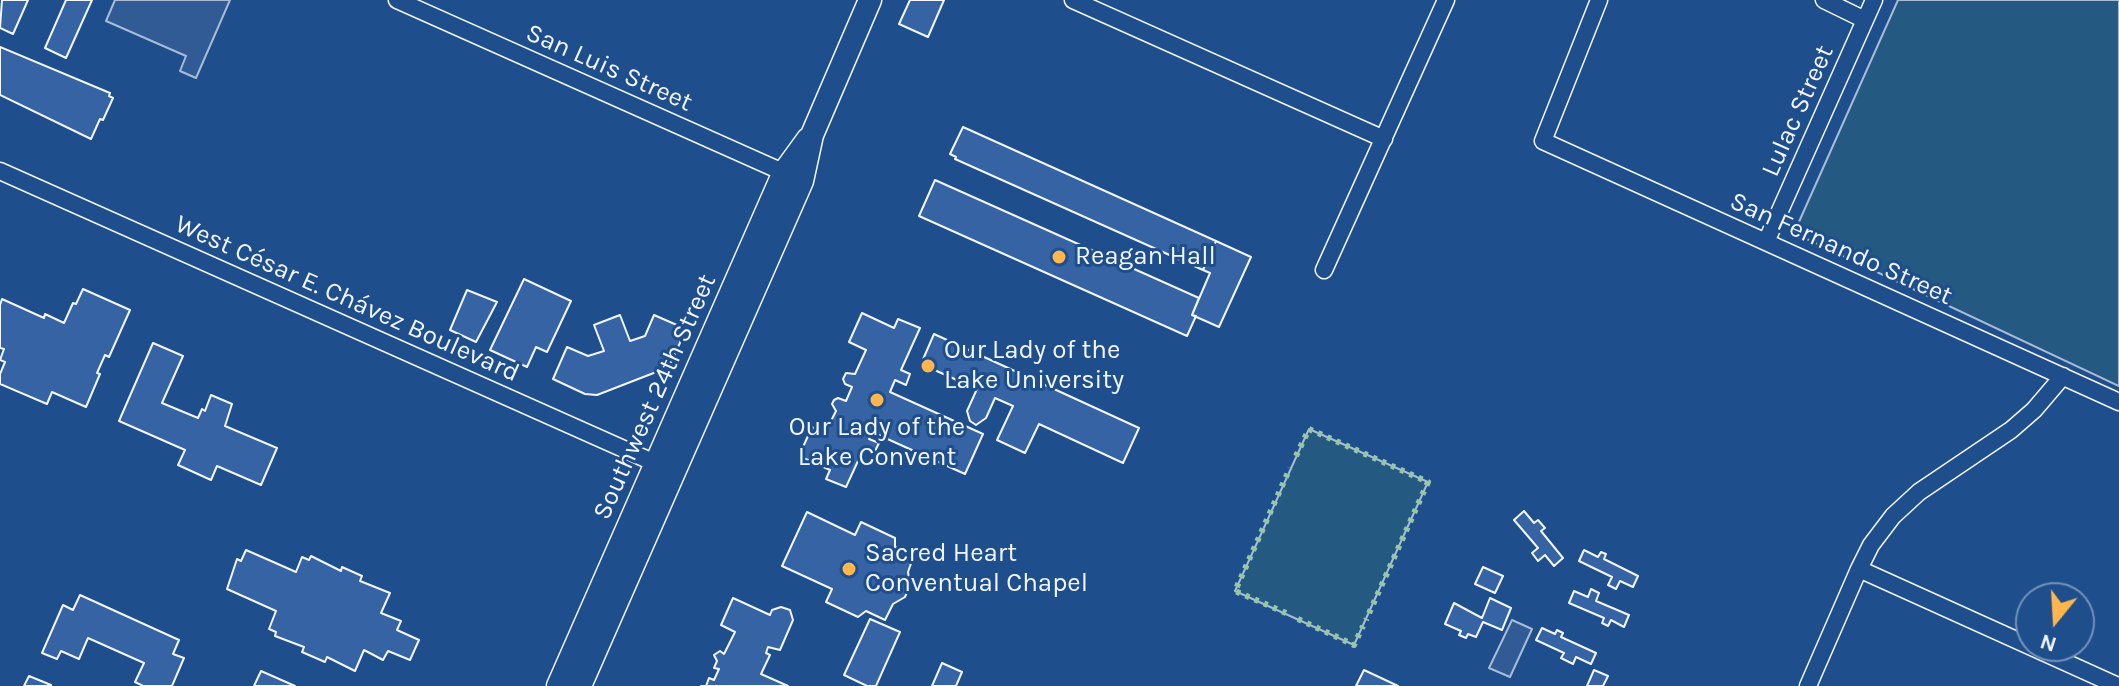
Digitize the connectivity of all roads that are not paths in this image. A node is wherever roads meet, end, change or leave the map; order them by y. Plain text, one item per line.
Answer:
1 (397, 0) edge
2 (870, 0) edge
3 (1073, 0) edge
4 (1446, 0) edge
5 (1599, 0) edge
6 (1824, 0) edge
7 (1874, 0) edge
8 (1865, 20) junction
9 (1384, 139) junction
10 (0, 171) edge
11 (793, 176) junction
12 (1766, 242) junction
13 (1324, 270) dead end
14 (2063, 376) junction
15 (2119, 402) edge
16 (666, 467) junction
17 (1859, 569) junction
18 (558, 686) edge
19 (580, 686) edge
20 (1808, 686) edge
21 (2118, 686) edge

1 - 11 street, San Luis Street
2 - 11 main road, Southwest 24th Street
3 - 9 street
4 - 9 street
5 - 12 street, San Fernando Street
6 - 8 street
7 - 8 street, Lulac Street
8 - 12 street, Lulac Street
9 - 13 street
10 - 16 street, West César E. Chávez Boulevard
11 - 16 main road, Southwest 24th Street
12 - 14 street, San Fernando Street
14 - 15 street, San Fernando Street
14 - 17 street
16 - 18 main road, Southwest 24th Street
16 - 19 main road, Southwest 24th Street
17 - 20 street
17 - 21 street

